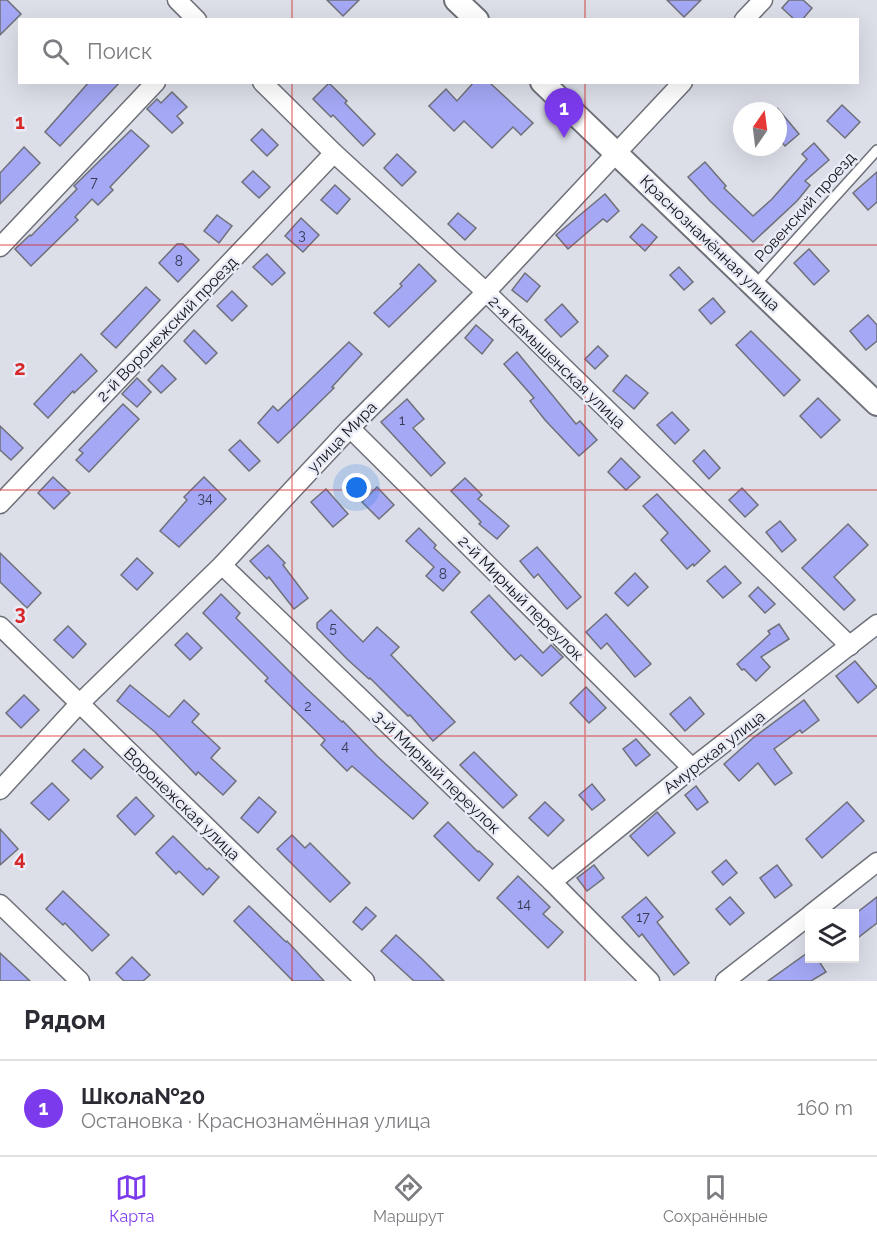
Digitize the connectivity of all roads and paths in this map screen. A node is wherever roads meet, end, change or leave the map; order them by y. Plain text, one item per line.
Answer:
1 (177, 0) edge
2 (456, 0) edge
3 (195, 18) edge
4 (475, 18) edge
5 (154, 84) edge
6 (264, 84) edge
7 (544, 84) edge
8 (681, 84) edge
9 (877, 150) edge
10 (334, 153) junction
11 (615, 153) junction
12 (0, 247) edge
13 (755, 285) junction
14 (486, 292) junction
15 (877, 404) edge
16 (350, 428) junction
17 (0, 504) edge
18 (222, 564) junction
19 (877, 624) edge
20 (0, 626) edge
21 (850, 646) junction
22 (79, 704) junction
23 (692, 768) junction
24 (0, 790) edge
25 (877, 862) edge
26 (552, 882) junction
27 (0, 904) edge
28 (816, 909) edge
29 (805, 918) edge
30 (80, 981) edge
31 (365, 981) edge
32 (650, 981) edge
33 (725, 981) edge

1 - 3 street
2 - 4 street
5 - 12 street
6 - 10 street, 2-я Камышенская улица
7 - 11 street, Краснознамённая улица
8 - 11 street, улица Мира
9 - 13 lane, Ровенский проезд
10 - 14 street, 2-я Камышенская улица
10 - 17 street, 2-й Воронежский проезд
11 - 13 street, Краснознамённая улица
11 - 14 street, улица Мира
13 - 15 street, Краснознамённая улица
14 - 16 street, улица Мира
14 - 21 street, 2-я Камышенская улица
16 - 18 street, улица Мира
16 - 23 street, 2-й Мирный переулок
18 - 22 street, улица Мира
18 - 26 street, 3-й Мирный переулок
19 - 21 street, Амурская улица
20 - 22 street, Воронежская улица
21 - 23 street, Амурская улица
22 - 24 street, улица Мира
22 - 31 street, Воронежская улица
23 - 26 street, Амурская улица
25 - 28 street
26 - 32 street, 3-й Мирный переулок
27 - 30 street
29 - 33 street

